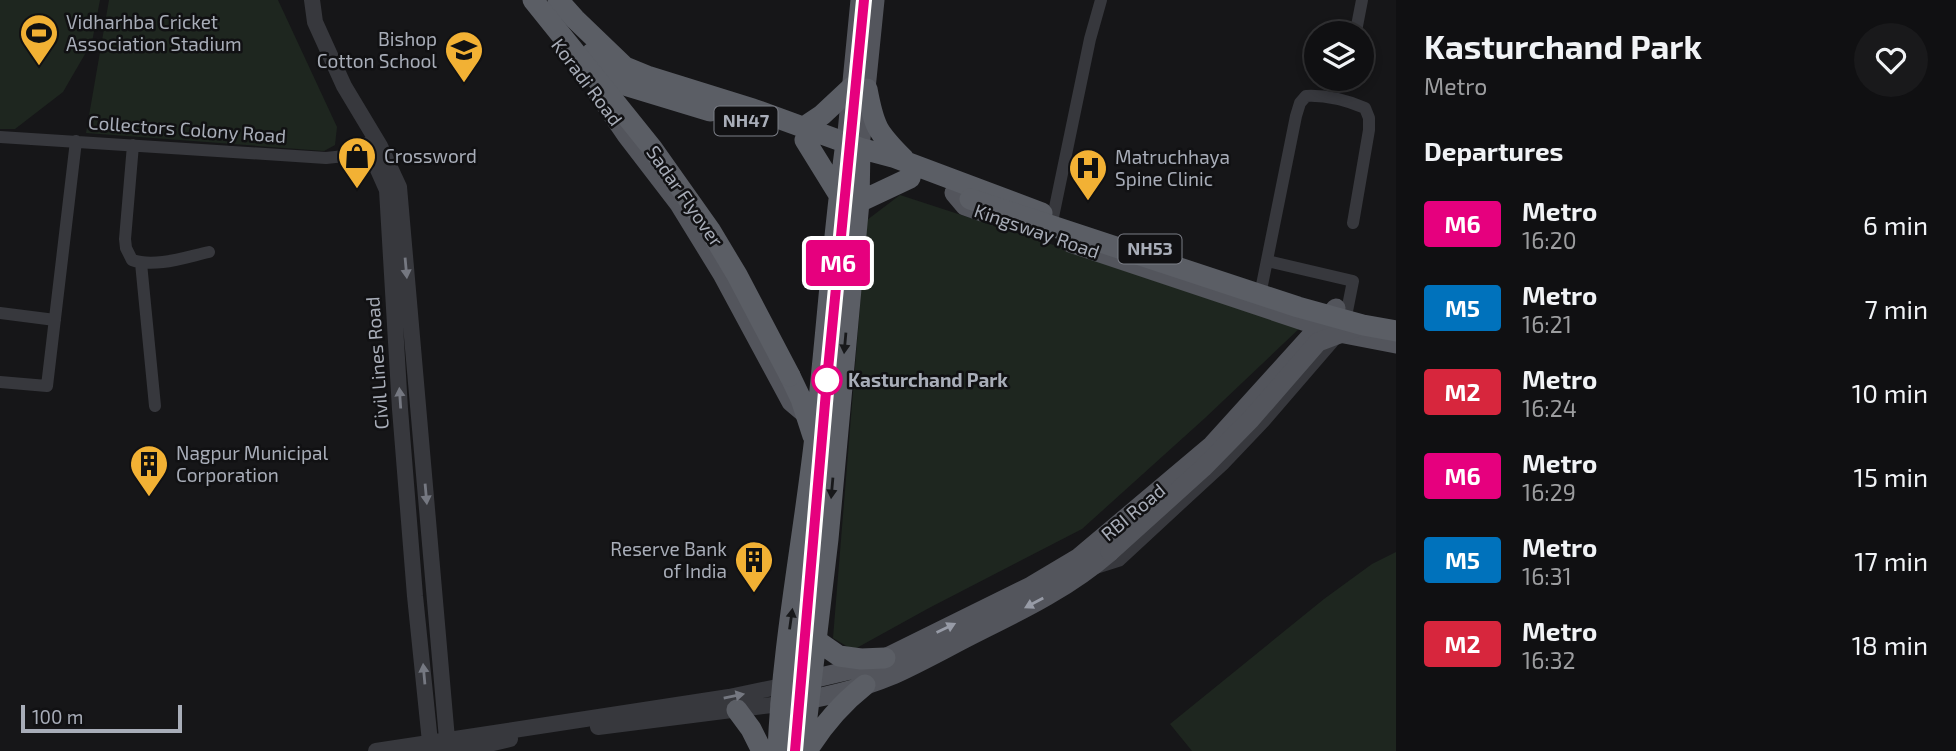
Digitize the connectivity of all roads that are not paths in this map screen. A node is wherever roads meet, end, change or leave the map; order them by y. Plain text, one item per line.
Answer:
1 (302, 0) edge
2 (312, 0) edge
3 (523, 0) edge
4 (558, 0) edge
5 (860, 0) edge
6 (875, 0) edge
7 (1101, 0) edge
8 (1362, 0) edge
9 (538, 6) edge
10 (1358, 21) edge
11 (646, 84) junction
12 (859, 88) junction
13 (804, 133) junction
14 (0, 137) edge
15 (76, 141) junction
16 (133, 145) junction
17 (853, 151) junction
18 (372, 153) junction
19 (909, 171) junction
20 (962, 196) junction
21 (849, 199) junction
22 (1053, 217) junction
23 (1353, 223) dead end
24 (209, 253) dead end
25 (1266, 261) junction
26 (141, 263) junction
27 (1262, 285) junction
28 (0, 313) edge
29 (1350, 314) junction
30 (55, 320) junction
31 (1396, 321) edge
32 (1320, 326) junction
33 (1396, 331) edge
34 (1339, 333) junction
35 (1396, 344) edge
36 (0, 382) edge
37 (155, 406) dead end
38 (838, 420) junction
39 (813, 422) junction
40 (1092, 567) junction
41 (816, 640) junction
42 (885, 658) junction
43 (865, 685) junction
44 (810, 690) junction
45 (781, 695) junction
46 (737, 710) junction
47 (437, 746) edge
48 (376, 751) edge
49 (459, 751) edge
50 (762, 751) edge
51 (778, 751) edge
52 (805, 751) edge

1 - 18 street, Civil Lines Road
2 -> 47 street
3 - 9 main road, Koradi Road
4 - 11 highway, NH47
5 - 12 main road
6 - 12 main road
7 - 22 street
8 - 10 street
9 - 11 highway
9 - 39 main road, Koradi Road
9 - 39 highway, Sadar Flyover, bridge
11 - 13 highway, NH47
12 - 13 highway
12 - 17 main road
12 - 19 highway
13 - 17 highway, NH47
13 - 21 highway
14 - 15 street, Collectors Colony Road
15 - 16 street, Collectors Colony Road
15 - 30 street
16 - 18 street, Collectors Colony Road
16 - 26 street
17 - 19 highway, Kingsway Road / NH53
17 - 21 highway
47 -> 18 street, Civil Lines Road
19 - 20 highway, Kingsway Road / NH53
19 - 21 highway
19 - 22 highway, NH53
20 - 29 highway, bridge
20 - 32 main road, Kingsway Road
21 -> 38 highway
21 - 39 highway
22 - 27 highway, NH53
23 - 25 street
24 - 26 street
25 - 27 street
25 - 29 street
26 - 37 street
27 - 29 highway, NH53
28 - 30 street
29 - 31 highway, NH53
29 - 32 main road, RBI Road
29 - 33 highway, bridge
29 - 34 street
29 - 40 main road, bridge
30 - 36 street
32 - 34 main road, Kingsway Road
42 -> 32 main road, RBI Road
34 - 35 main road, Kingsway Road
34 - 40 street
38 - 39 highway
38 -> 41 highway
45 -> 39 highway
40 -> 43 main road
41 - 42 highway
41 - 44 highway
42 - 44 main road, RBI Road
43 - 44 main road
43 - 52 highway
44 - 45 main road
44 - 52 highway
45 - 46 street
47 -> 45 street
45 - 51 highway
46 - 49 street
46 - 50 highway
47 - 48 street

